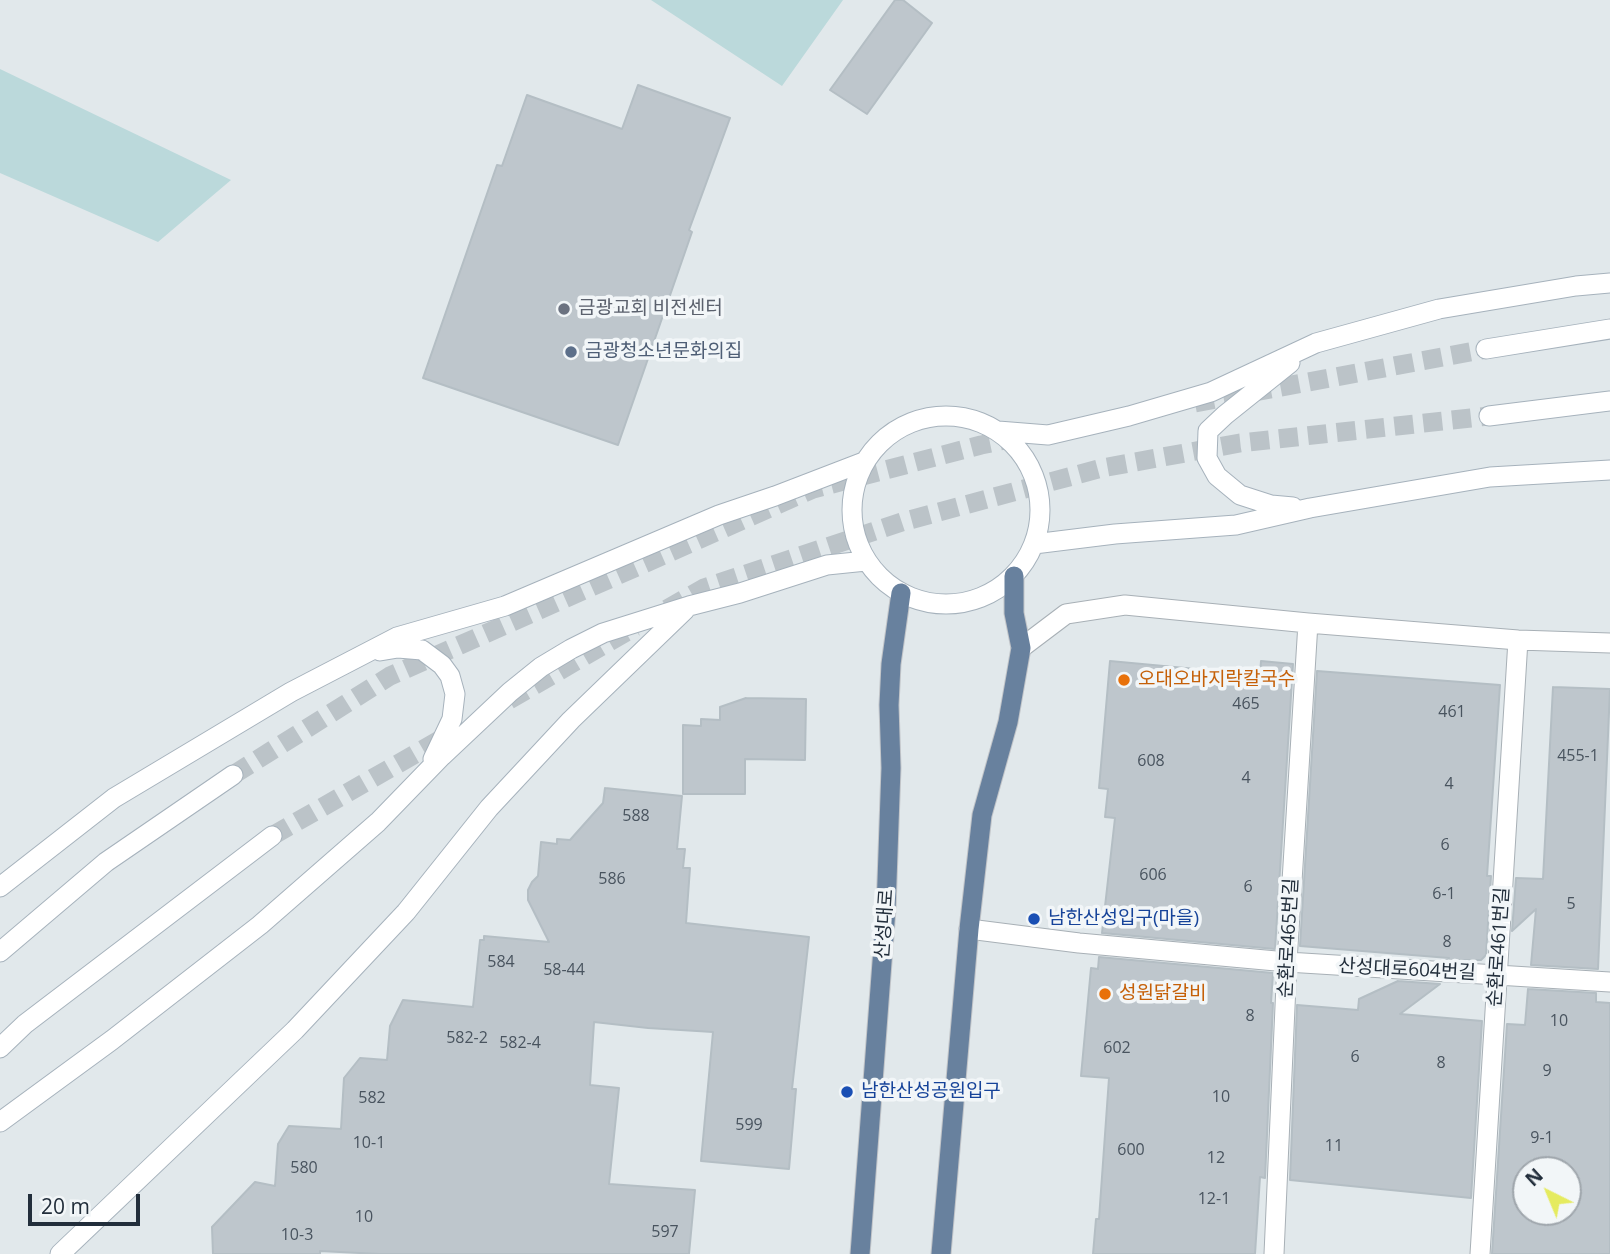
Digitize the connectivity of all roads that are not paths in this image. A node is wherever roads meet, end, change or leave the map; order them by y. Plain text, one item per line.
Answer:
1 (1610, 283) edge
2 (1610, 329) edge
3 (1316, 343) junction
4 (1486, 349) tunnel mouth
5 (1610, 401) edge
6 (1489, 416) tunnel mouth
7 (998, 432) junction
8 (866, 461) junction
9 (1610, 470) edge
10 (1310, 508) junction
11 (1034, 544) junction
12 (866, 561) junction
13 (1014, 576) junction
14 (901, 593) junction
15 (689, 606) junction
16 (1308, 622) junction
17 (1518, 640) junction
18 (1610, 643) edge
19 (1021, 648) junction
20 (368, 653) junction
21 (426, 772) junction
22 (233, 775) tunnel mouth
23 (272, 836) tunnel mouth
24 (0, 887) edge
25 (969, 929) junction
26 (0, 952) edge
27 (1287, 962) junction
28 (1497, 975) junction
29 (1610, 982) edge
30 (0, 1048) edge
31 (0, 1122) edge
32 (60, 1254) edge
33 (860, 1254) edge
34 (941, 1254) edge
35 (1274, 1254) edge
36 (1480, 1254) edge

1 - 3 main road
2 - 4 main road
3 - 7 main road
3 - 10 main road
5 - 6 main road
7 - 8 main road
7 - 11 main road
8 - 12 main road
8 - 20 main road
9 - 10 main road
10 - 11 main road
11 - 13 main road
12 - 14 main road
12 - 15 main road
13 - 14 main road
13 - 19 main road
14 - 33 main road, 산성대로
15 - 21 main road
15 - 32 main road
16 - 17 main road
16 - 19 main road
16 - 27 main road, 순환로465번길
17 - 18 main road
17 - 28 main road, 순환로461번길
19 - 25 main road
20 - 21 main road
20 - 24 main road
21 - 31 main road
22 - 26 main road
23 - 30 main road
25 - 27 main road, 산성대로604번길
25 - 34 main road
27 - 28 main road, 산성대로604번길
27 - 35 main road, 순환로465번길
28 - 29 main road, 산성대로604번길
28 - 36 main road, 순환로461번길

